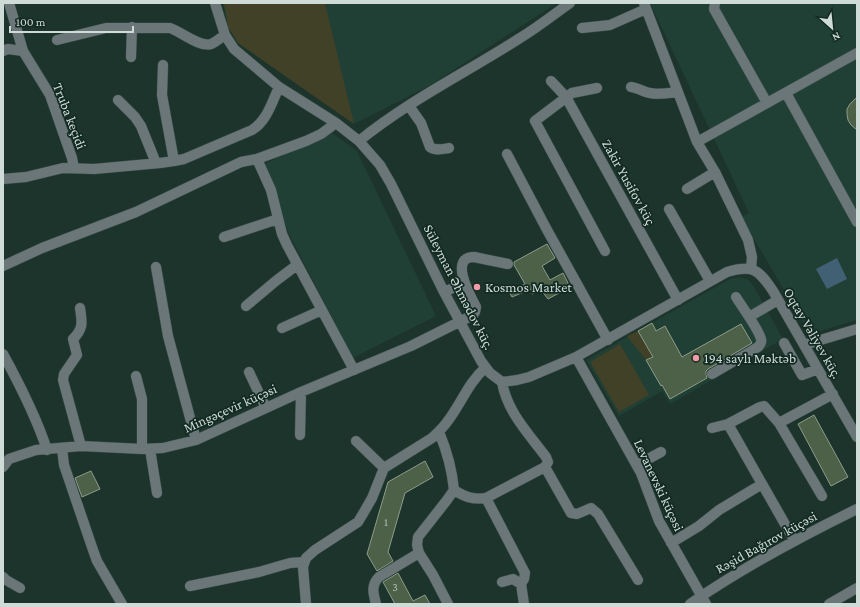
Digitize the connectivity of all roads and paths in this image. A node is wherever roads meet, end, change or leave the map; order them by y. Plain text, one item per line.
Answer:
1 (9, 3) edge
2 (215, 3) edge
3 (570, 3) edge
4 (715, 3) edge
5 (645, 6) edge
6 (132, 27) junction
7 (582, 28) dead end
8 (225, 35) junction
9 (57, 40) dead end
10 (3, 51) edge
11 (23, 51) junction
12 (857, 53) edge
13 (131, 57) dead end
14 (163, 65) dead end
15 (552, 81) dead end
16 (279, 87) junction
17 (631, 87) dead end
18 (597, 88) dead end
19 (677, 92) junction
20 (786, 93) junction
21 (566, 97) junction
22 (118, 100) dead end
23 (767, 103) junction
24 (409, 106) junction
25 (336, 123) junction
26 (358, 141) junction
27 (697, 142) junction
28 (449, 148) dead end
29 (507, 154) dead end
30 (257, 159) junction
31 (174, 161) junction
32 (156, 164) junction
33 (74, 168) junction
34 (716, 172) junction
35 (3, 179) edge
36 (687, 188) dead end
37 (669, 209) dead end
38 (278, 219) junction
39 (857, 222) edge
40 (224, 237) dead end
41 (605, 251) dead end
42 (508, 264) dead end
43 (297, 265) junction
44 (3, 266) edge
45 (156, 267) dead end
46 (751, 269) junction
47 (710, 281) junction
48 (464, 283) junction
49 (444, 292) junction
50 (736, 297) dead end
51 (678, 300) junction
52 (778, 300) junction
53 (246, 306) dead end
54 (80, 308) dead end
55 (322, 310) junction
56 (749, 317) junction
57 (459, 322) junction
58 (282, 328) dead end
59 (857, 329) edge
60 (608, 340) junction
61 (784, 343) dead end
62 (804, 345) junction
63 (3, 354) edge
64 (576, 357) junction
65 (485, 368) junction
66 (818, 369) junction
67 (354, 370) junction
68 (249, 372) dead end
69 (712, 374) dead end
70 (136, 376) dead end
71 (502, 382) junction
72 (302, 392) junction
73 (833, 394) junction
74 (266, 408) junction
75 (779, 423) junction
76 (728, 424) junction
77 (712, 428) dead end
78 (439, 432) junction
79 (300, 435) dead end
80 (857, 437) edge
81 (196, 440) junction
82 (356, 441) dead end
83 (81, 446) junction
84 (62, 448) junction
85 (146, 449) junction
86 (47, 450) junction
87 (662, 452) dead end
88 (5, 460) edge
89 (637, 465) junction
90 (544, 467) junction
91 (384, 468) junction
92 (762, 484) junction
93 (454, 490) junction
94 (157, 493) dead end
95 (822, 496) dead end
96 (486, 498) junction
97 (857, 509) edge
98 (794, 540) junction
99 (671, 543) junction
100 (419, 553) junction
101 (304, 562) junction
102 (3, 577) edge
103 (638, 580) dead end
104 (502, 582) dead end
105 (521, 584) junction
106 (190, 586) dead end
107 (20, 588) dead end
108 (857, 588) edge
109 (704, 600) edge
110 (122, 604) edge
111 (306, 604) edge
112 (376, 604) edge
113 (448, 604) edge
114 (524, 604) edge
115 (690, 604) edge
116 (829, 604) edge

1 - 11 street, Truba keçidi
2 - 8 street, Süleyman Əhmədov küç.
3 - 24 street
4 - 23 street
5 - 7 street
5 - 19 street
6 - 8 street
6 - 9 street
6 - 13 street
8 - 16 street, Süleyman Əhmədov küç.
10 - 11 street
11 - 33 street, Truba keçidi
12 - 20 street
14 - 31 street
15 - 21 street, Zakir Yusifov küç
16 - 25 street, Süleyman Əhmədov küç.
16 - 31 street
17 - 19 street
18 - 21 street
19 - 27 street
20 - 23 street
20 - 39 street
21 - 41 street
21 - 51 street, Zakir Yusifov küç
22 - 32 street
23 - 27 street
24 - 26 street
24 - 28 street
25 - 26 street, Süleyman Əhmədov küç.
25 - 30 street
26 - 49 street, Süleyman Əhmədov küç.
27 - 34 street
29 - 60 street
30 - 38 street
30 - 44 street
31 - 32 street
32 - 33 street
33 - 35 street
34 - 36 street
34 - 46 street
37 - 47 street
38 - 40 street
38 - 43 street
42 - 48 street
43 - 53 street
43 - 55 street
45 - 81 street
46 - 47 street
46 - 52 street, Oqtay Vəliyev küç.
47 - 51 street
48 - 49 street
48 - 57 street, Mingəçevir küçəsi
49 - 57 street, Süleyman Əhmədov küç.
50 - 56 street
51 - 60 street
52 - 56 street
52 - 62 street, Oqtay Vəliyev küç.
54 - 83 street
55 - 58 street
55 - 67 street
56 - 69 street
57 - 65 street, Süleyman Əhmədov küç.
57 - 67 street, Mingəçevir küçəsi
59 - 62 street
60 - 64 street
61 - 66 street
62 - 66 street, Oqtay Vəliyev küç.
63 - 86 street
64 - 71 street
64 - 89 street, Levanevski küçəsi
65 - 71 street, Süleyman Əhmədov küç.
65 - 78 street
66 - 73 street, Oqtay Vəliyev küç.
67 - 72 street, Mingəçevir küçəsi
68 - 74 street
70 - 85 street
71 - 90 street
72 - 74 street, Mingəçevir küçəsi
72 - 79 street
73 - 75 street
73 - 80 street, Oqtay Vəliyev küç.
74 - 81 street, Mingəçevir küçəsi
75 - 76 street
75 - 95 street
76 - 77 street
76 - 92 street
78 - 91 street
78 - 93 street
81 - 85 street, Mingəçevir küçəsi
82 - 91 street
83 - 84 street, Mingəçevir küçəsi
83 - 85 street, Mingəçevir küçəsi
84 - 86 street, Mingəçevir küçəsi
84 - 110 street
85 - 94 street
86 - 88 street, Mingəçevir küçəsi
87 - 89 street
89 - 99 street, Levanevski küçəsi
90 - 96 street
90 - 103 street
91 - 101 street
92 - 98 street
92 - 99 street
93 - 96 street
93 - 100 street
96 - 105 street
97 - 98 street, Rəşid Bağırov küçəsi
98 - 109 street, Rəşid Bağırov küçəsi
99 - 109 street, Levanevski küçəsi
100 - 112 street
100 - 113 street
101 - 106 street
101 - 111 street
102 - 107 street
104 - 105 street
105 - 114 street
108 - 116 street
109 - 115 street, Rəşid Bağırov küçəsi

